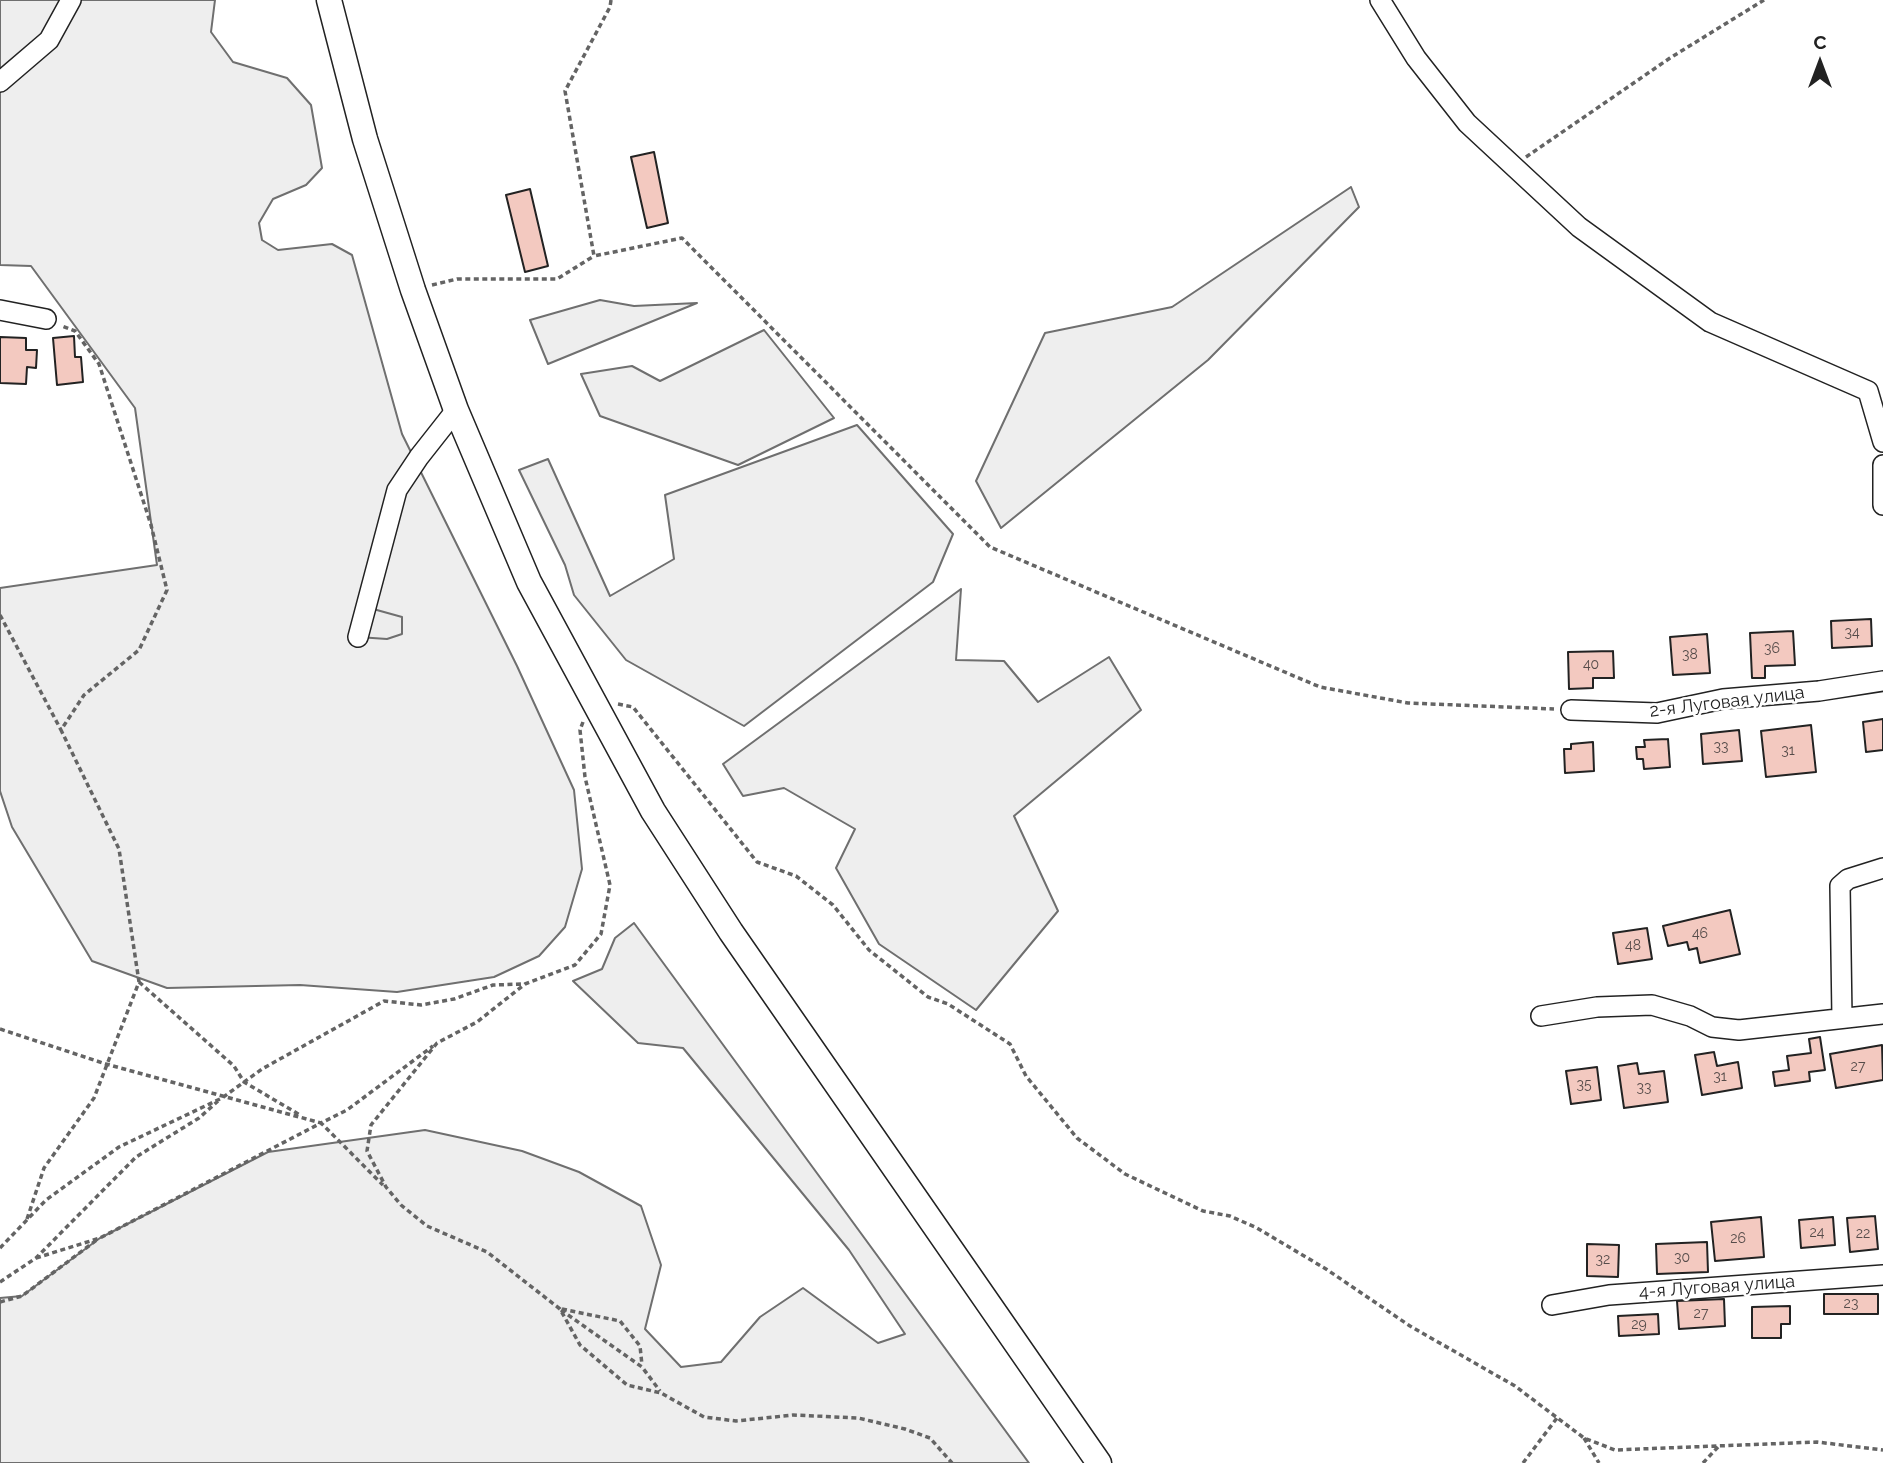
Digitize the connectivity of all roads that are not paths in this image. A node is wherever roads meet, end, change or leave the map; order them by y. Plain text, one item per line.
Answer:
1 (71, 0) edge
2 (1380, 0) edge
3 (331, 5) edge
4 (0, 82) edge
5 (0, 310) edge
6 (46, 319) road end
7 (456, 410) junction
8 (1883, 442) edge
9 (1883, 465) edge
10 (1883, 505) edge
11 (358, 637) dead end
12 (1883, 681) edge
13 (1571, 710) road end
14 (1883, 868) edge
15 (1883, 1014) edge
16 (1541, 1016) dead end
17 (1842, 1018) junction
18 (1883, 1275) edge
19 (1552, 1306) dead end
20 (1099, 1463) edge

1 - 4 street
2 - 8 street
3 - 7 main road
5 - 6 street
7 - 11 street
7 - 20 main road
9 - 10 street
12 - 13 street, 2-я Луговая улица
14 - 17 street
15 - 17 street
16 - 17 street
18 - 19 street, 4-я Луговая улица

